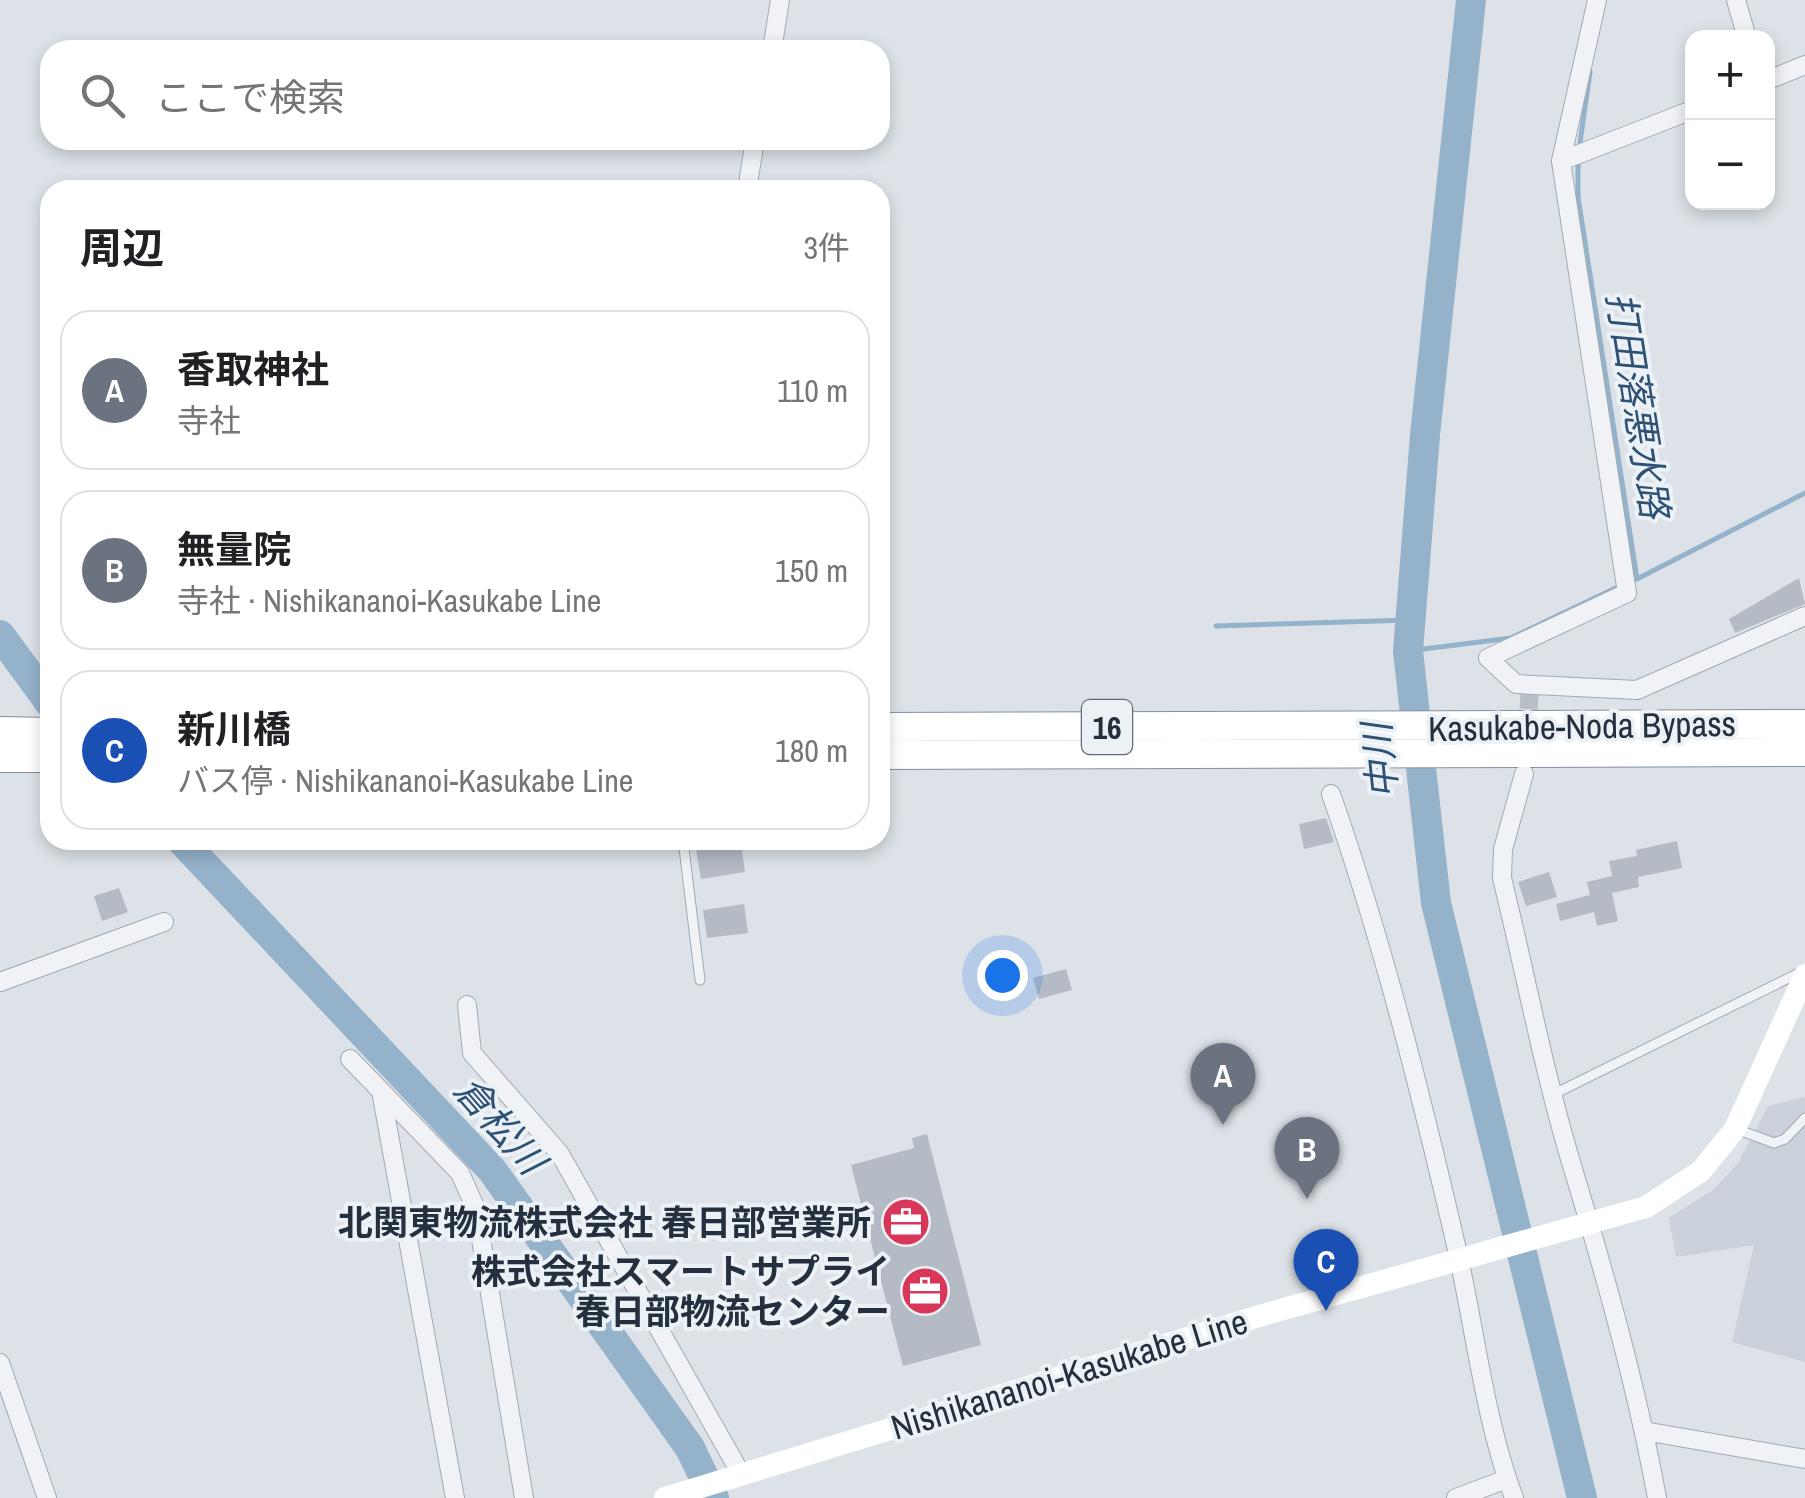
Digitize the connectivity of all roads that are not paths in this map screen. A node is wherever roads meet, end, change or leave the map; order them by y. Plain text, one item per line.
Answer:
1 (780, 0) edge
2 (1597, 0) edge
3 (1736, 0) edge
4 (1745, 30) edge
5 (774, 40) edge
6 (1805, 66) edge
7 (1775, 77) edge
8 (1685, 113) edge
9 (754, 150) edge
10 (1561, 161) junction
11 (748, 180) edge
12 (1805, 616) edge
13 (1805, 724) edge
14 (890, 727) edge
15 (7, 731) edge
16 (40, 732) edge
17 (1499, 740) junction
18 (1333, 741) junction
19 (1805, 752) edge
20 (890, 755) edge
21 (0, 758) edge
22 (40, 758) edge
23 (1524, 774) tunnel mouth
24 (1330, 794) dead end
25 (685, 850) edge
26 (164, 922) dead end
27 (1805, 972) edge
28 (700, 980) dead end
29 (0, 982) edge
30 (467, 1005) dead end
31 (350, 1059) dead end
32 (381, 1091) junction
33 (1554, 1094) junction
34 (1805, 1118) edge
35 (1734, 1128) junction
36 (1585, 1226) junction
37 (1468, 1256) junction
38 (0, 1363) edge
39 (1644, 1431) junction
40 (1805, 1459) edge
41 (730, 1477) junction
42 (1507, 1479) junction
43 (670, 1496) edge
44 (47, 1498) edge
45 (455, 1498) edge
46 (524, 1498) edge
47 (1456, 1498) edge
48 (1514, 1498) edge
49 (1657, 1498) edge

1 - 5 street
2 - 10 street
3 - 4 street
6 - 7 street
8 - 10 street
9 - 11 street
10 - 12 street
13 - 17 highway, Kasukabe-Noda Bypass / 16
14 - 18 highway, Kasukabe-Noda Bypass / 16
15 - 16 highway
17 - 18 highway, Kasukabe-Noda Bypass / 16
17 - 19 highway, Kasukabe-Noda Bypass / 16
18 - 20 highway, Kasukabe-Noda Bypass / 16
21 - 22 highway
23 - 33 street
24 - 37 street
25 - 28 lane
26 - 29 street
27 - 33 lane
27 - 35 main road
30 - 41 street
31 - 32 street
32 - 45 street
32 - 46 street
33 - 36 street
34 - 35 lane
35 - 36 main road
36 - 37 main road, Nishikananoi-Kasukabe Line
36 - 39 street
37 - 41 main road, Nishikananoi-Kasukabe Line
37 - 42 street
38 - 44 street
39 - 40 street
39 - 49 street
41 - 43 main road, Nishikananoi-Kasukabe Line
42 - 47 street
42 - 48 street

